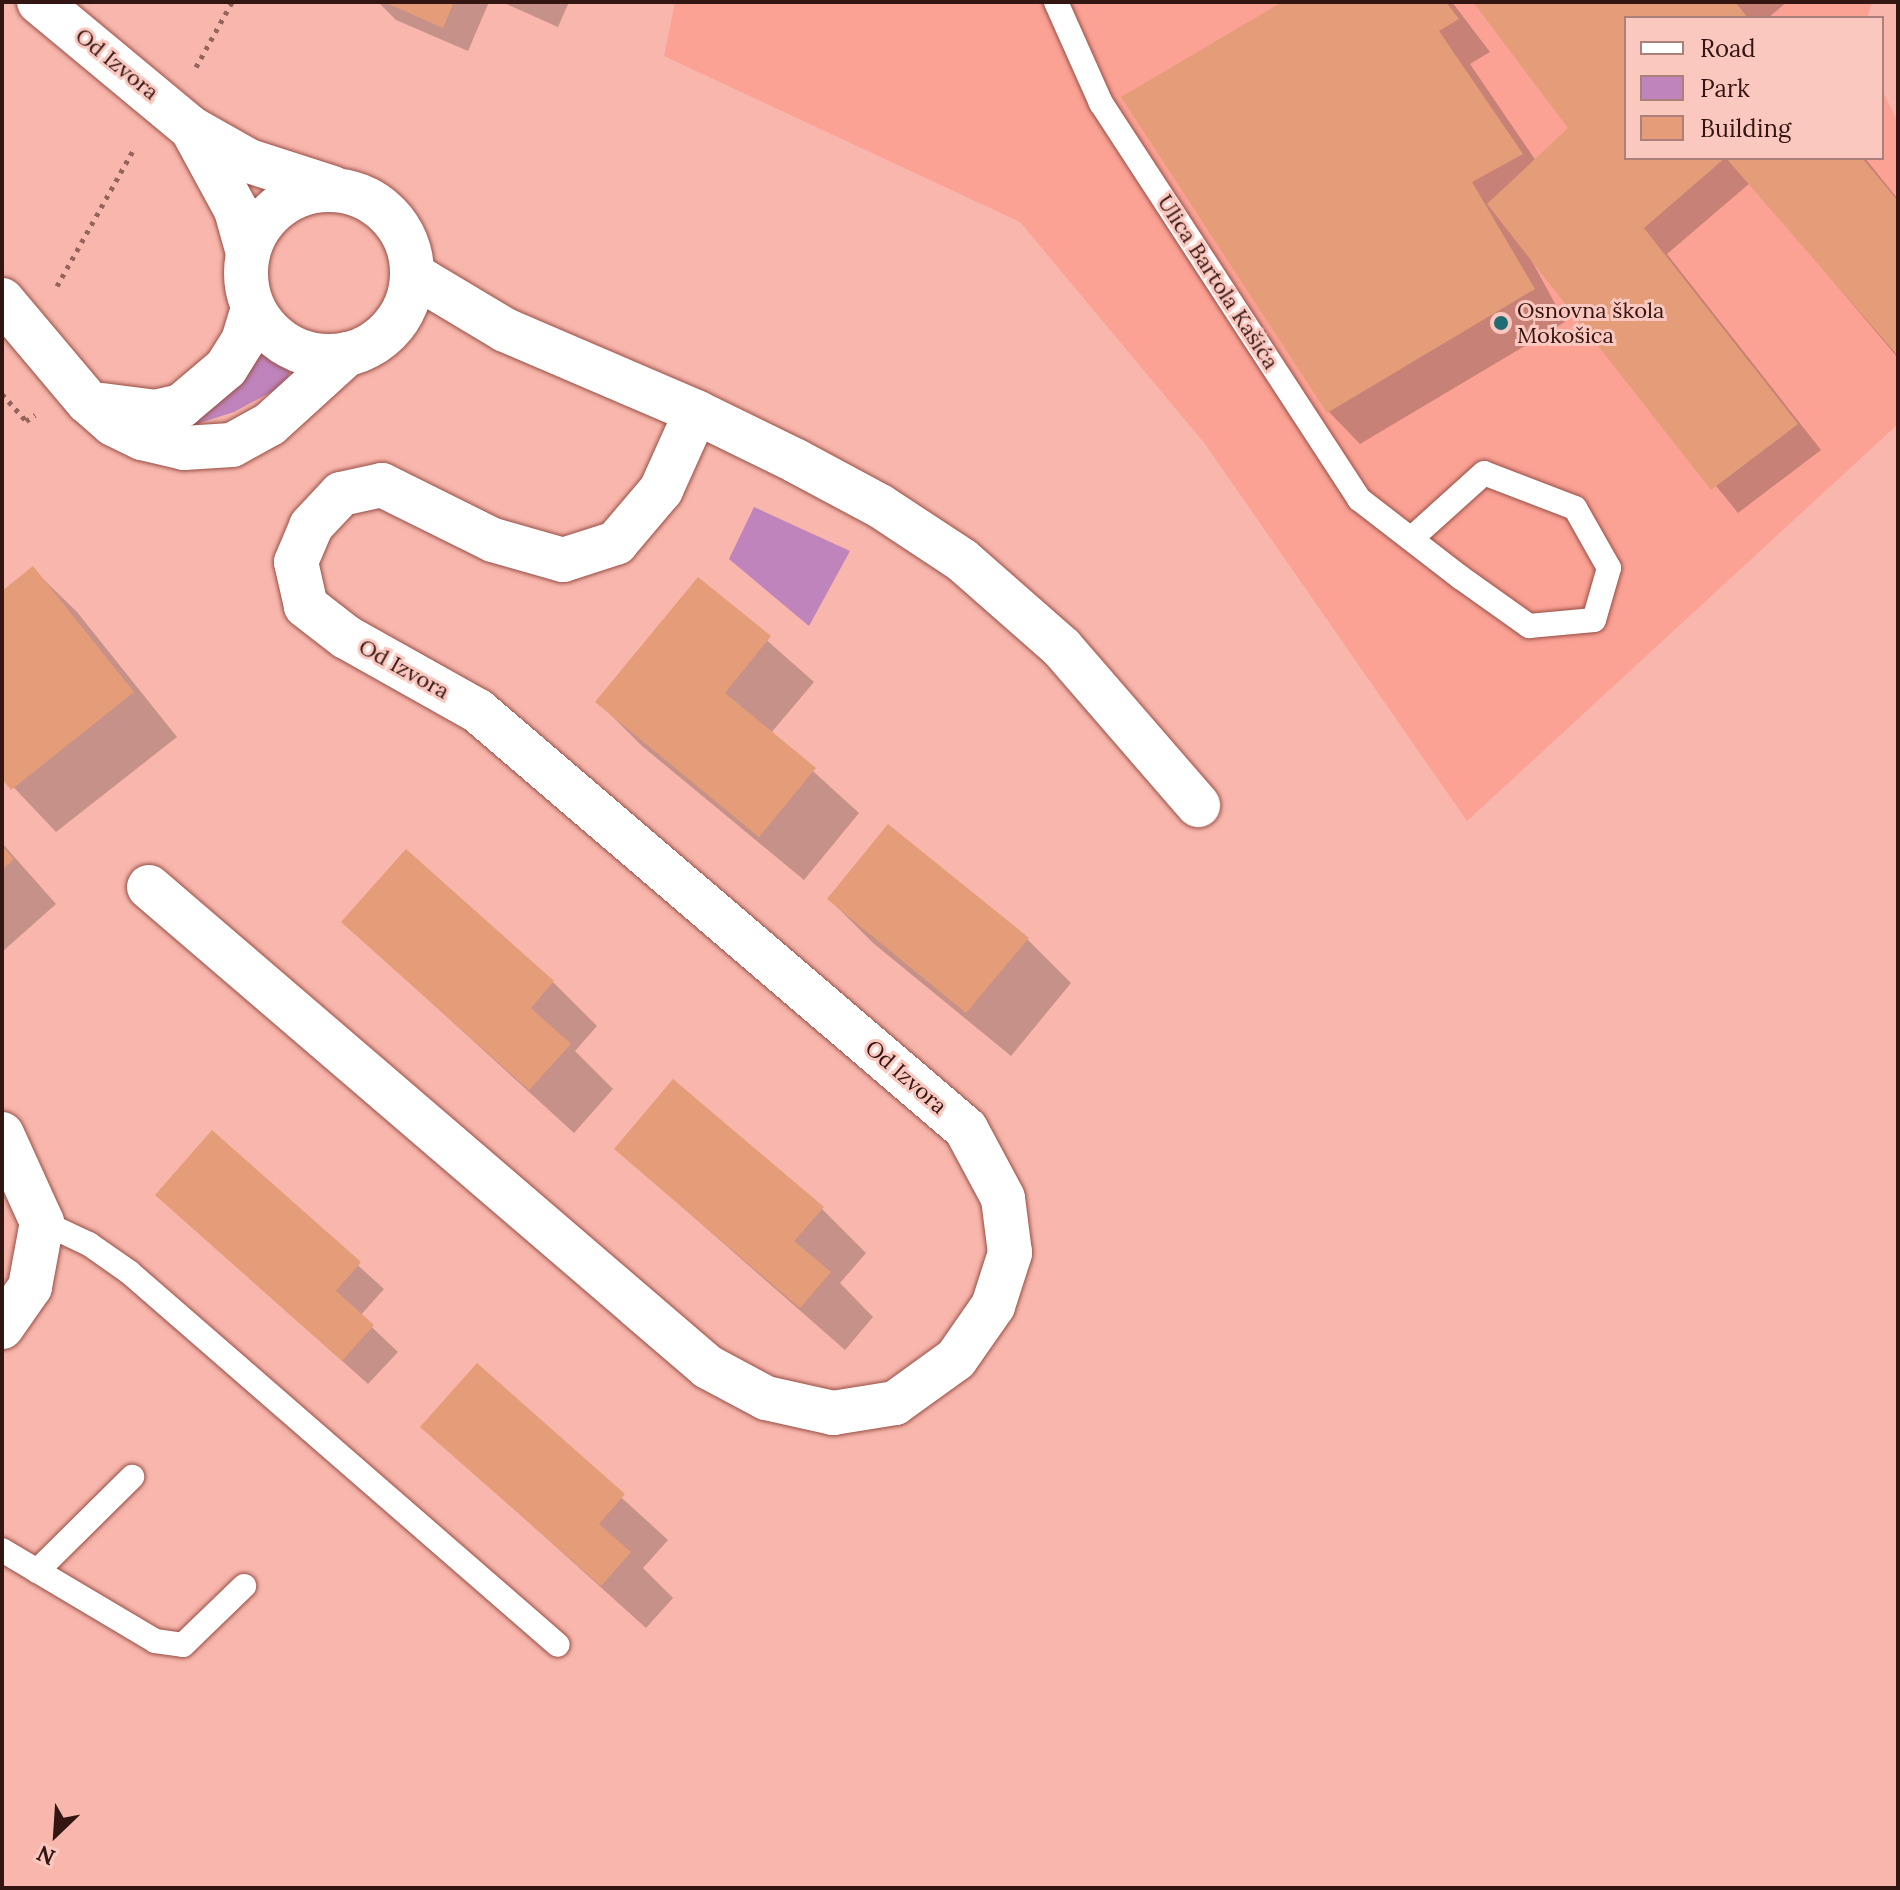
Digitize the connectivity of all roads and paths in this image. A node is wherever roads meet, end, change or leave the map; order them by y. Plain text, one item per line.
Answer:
1 (39, 2) edge
2 (232, 2) edge
3 (1056, 2) edge
4 (197, 65) dead end
5 (192, 129) junction
6 (132, 151) dead end
7 (340, 190) junction
8 (248, 253) junction
9 (413, 275) junction
10 (55, 290) dead end
11 (2, 300) edge
12 (253, 309) junction
13 (505, 330) junction
14 (360, 349) junction
15 (88, 402) junction
16 (696, 412) junction
17 (1411, 539) junction
18 (1198, 805) dead end
19 (149, 887) dead end
20 (2, 1134) edge
21 (42, 1222) junction
22 (2, 1327) edge
23 (132, 1477) dead end
24 (2, 1550) edge
25 (37, 1571) junction
26 (244, 1586) dead end
27 (558, 1645) dead end

1 - 5 street, Od Izvora
2 - 4 path
3 - 17 lane, Ulica Bartola Kašića
5 - 7 street, Od Izvora
5 - 8 street, Od Izvora
6 - 10 path
7 - 8 street
7 - 9 street
8 - 12 street
9 - 13 street
9 - 14 street
11 - 15 street
12 - 14 street
12 - 15 street
13 - 14 street
13 - 16 street
14 - 15 street
16 - 18 street
16 - 19 street, Od Izvora
17 - 17 lane, Ulica Bartola Kašića
20 - 21 street
21 - 22 street
21 - 27 lane
23 - 25 lane
24 - 25 lane
25 - 26 lane

